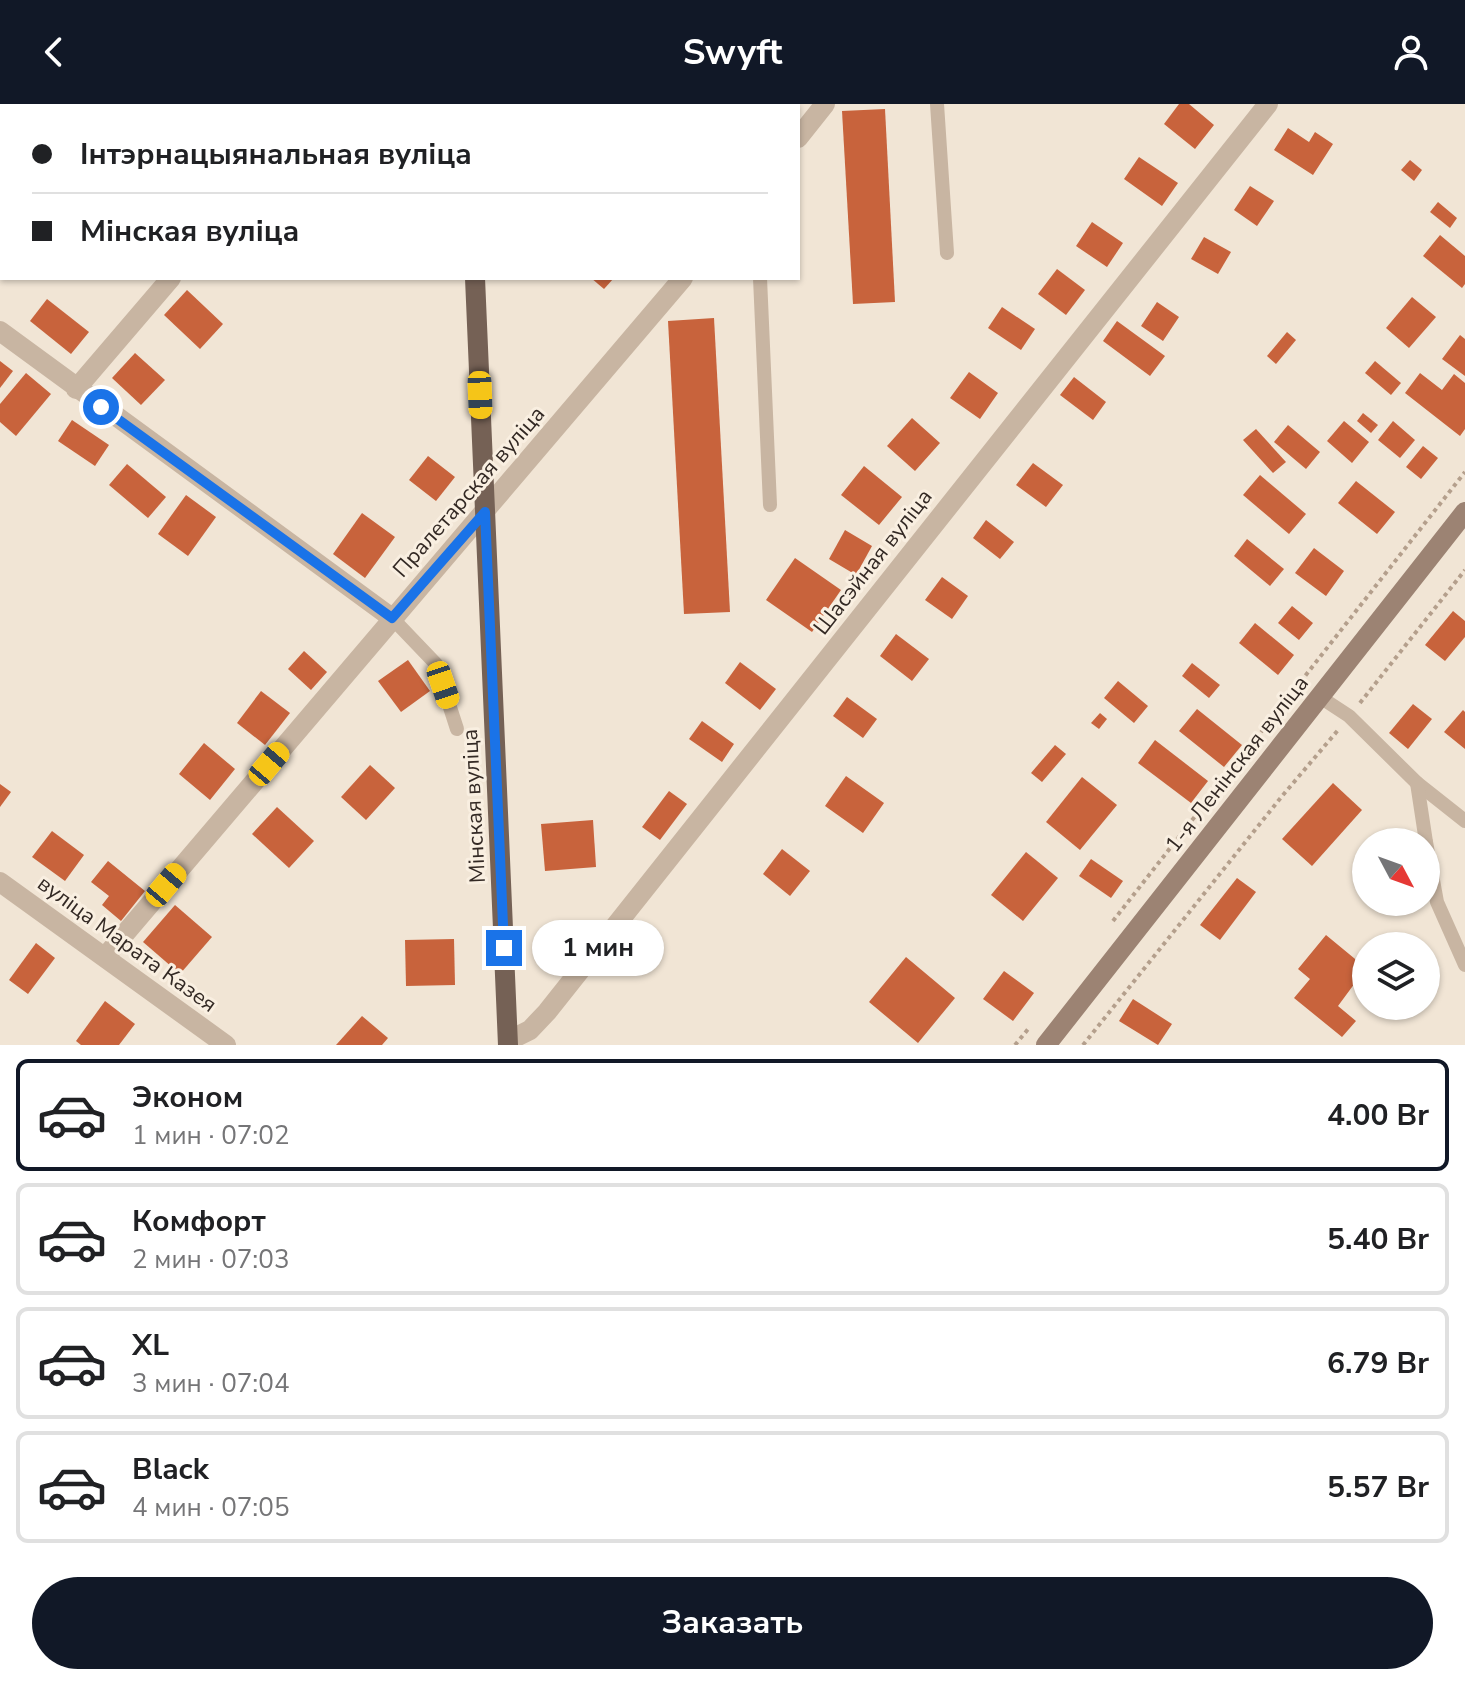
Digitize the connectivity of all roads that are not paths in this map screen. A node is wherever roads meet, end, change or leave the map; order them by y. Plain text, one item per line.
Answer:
1 (825, 104) edge
2 (937, 104) edge
3 (1268, 104) edge
4 (800, 135) edge
5 (947, 253) dead end
6 (169, 280) edge
7 (475, 280) edge
8 (681, 280) edge
9 (760, 280) edge
10 (0, 331) edge
11 (76, 389) junction
12 (770, 505) dead end
13 (485, 512) junction
14 (1465, 512) edge
15 (392, 618) junction
16 (1320, 697) junction
17 (457, 729) dead end
18 (1417, 783) junction
19 (1465, 821) edge
20 (1424, 828) edge
21 (0, 882) edge
22 (1440, 909) edge
23 (105, 957) junction
24 (1465, 965) edge
25 (508, 1043) edge
26 (226, 1045) edge
27 (1046, 1045) edge

1 - 4 street
2 - 5 lane
3 - 25 street, Шасэйная вуліца
6 - 11 street
7 - 13 main road, Мінская вуліца
8 - 13 street, Пралетарская вуліца
9 - 12 lane
10 - 11 street
11 - 15 street
13 - 15 street, Пралетарская вуліца
13 - 25 main road, Мінская вуліца
14 - 16 main road, 1-я Ленінская вуліца
15 - 17 lane
15 - 23 street, Пралетарская вуліца
16 - 18 lane
16 - 27 main road, 1-я Ленінская вуліца
18 - 19 lane
18 - 20 lane
21 - 23 street, вуліца Марата Казея
22 - 24 lane
23 - 26 street, вуліца Марата Казея

